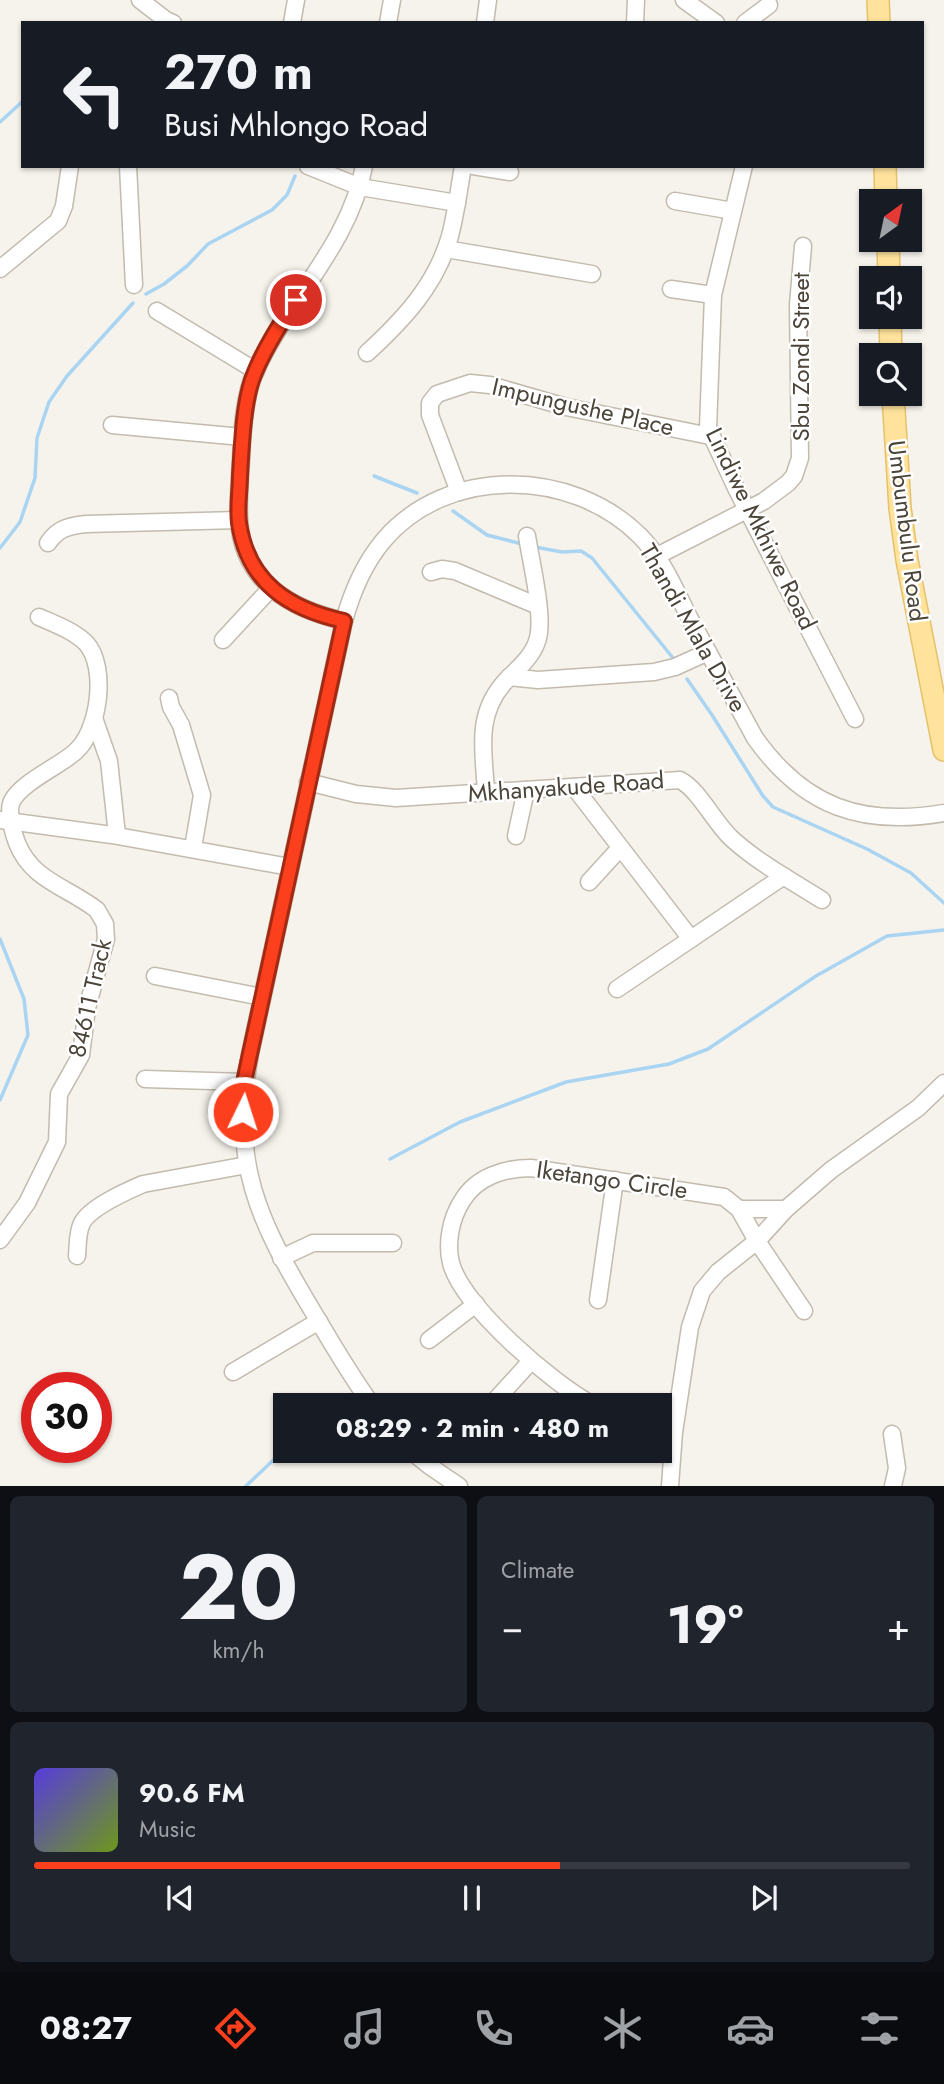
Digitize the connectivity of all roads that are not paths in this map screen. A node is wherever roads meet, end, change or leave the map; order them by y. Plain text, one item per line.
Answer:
1 (140, 0) edge
2 (296, 0) edge
3 (392, 0) edge
4 (488, 0) edge
5 (636, 0) edge
6 (684, 0) edge
7 (878, 0) edge
8 (769, 5) dead end
9 (168, 21) edge
10 (292, 21) edge
11 (388, 21) edge
12 (485, 21) edge
13 (635, 21) edge
14 (713, 21) edge
15 (748, 21) edge
16 (880, 21) edge
17 (70, 168) edge
18 (128, 168) edge
19 (314, 168) edge
20 (364, 168) edge
21 (463, 168) edge
22 (485, 168) edge
23 (744, 168) edge
24 (885, 168) edge
25 (510, 172) dead end
26 (360, 187) junction
27 (886, 189) edge
28 (676, 201) dead end
29 (457, 203) junction
30 (733, 211) junction
31 (803, 246) dead end
32 (446, 250) junction
33 (0, 269) edge
34 (592, 274) dead end
35 (134, 285) dead end
36 (671, 289) dead end
37 (713, 295) junction
38 (157, 311) dead end
39 (367, 353) dead end
40 (256, 371) junction
41 (894, 406) edge
42 (113, 425) dead end
43 (710, 436) junction
44 (242, 437) junction
45 (459, 492) junction
46 (748, 510) junction
47 (239, 520) junction
48 (527, 536) dead end
49 (48, 543) dead end
50 (657, 556) junction
51 (430, 572) dead end
52 (271, 587) junction
53 (538, 606) junction
54 (39, 617) dead end
55 (344, 621) junction
56 (223, 640) dead end
57 (708, 652) junction
58 (509, 677) junction
59 (169, 698) dead end
60 (855, 719) dead end
61 (95, 721) junction
62 (944, 750) edge
63 (309, 782) junction
64 (574, 787) junction
65 (526, 790) junction
66 (486, 792) junction
67 (944, 813) edge
68 (6, 821) edge
69 (117, 835) junction
70 (516, 836) dead end
71 (193, 848) junction
72 (620, 848) junction
73 (290, 867) junction
74 (784, 876) junction
75 (589, 882) dead end
76 (822, 900) dead end
77 (691, 939) junction
78 (155, 976) dead end
79 (617, 989) dead end
80 (262, 997) junction
81 (145, 1079) dead end
82 (244, 1082) junction
83 (944, 1083) edge
84 (247, 1165) junction
85 (615, 1180) junction
86 (739, 1209) junction
87 (786, 1209) junction
88 (0, 1240) edge
89 (757, 1241) junction
90 (393, 1243) dead end
91 (77, 1256) dead end
92 (281, 1258) junction
93 (598, 1300) dead end
94 (476, 1304) junction
95 (804, 1311) dead end
96 (318, 1321) junction
97 (429, 1340) dead end
98 (531, 1361) junction
99 (233, 1372) dead end
100 (364, 1393) edge
101 (502, 1393) edge
102 (573, 1393) edge
103 (672, 1408) edge
104 (892, 1434) dead end
105 (427, 1463) edge
106 (669, 1463) edge
107 (459, 1486) edge
108 (670, 1486) edge
109 (893, 1486) edge

1 - 9 street
2 - 10 street
3 - 11 street
4 - 12 street
5 - 13 street
6 - 14 street
7 - 16 main road
8 - 15 street
17 - 33 street
18 - 35 street
19 - 26 street
20 - 26 street
21 - 29 street
22 - 25 street
23 - 30 street, Lindiwe Mkhiwe Road
24 - 27 main road
26 - 29 street
26 - 40 street
28 - 30 street
29 - 32 street
30 - 37 street, Lindiwe Mkhiwe Road
31 - 46 street, Sbu Zondi Street
32 - 34 street
32 - 39 street
36 - 37 street
37 - 43 street, Lindiwe Mkhiwe Road
38 - 40 street
40 - 44 street
41 - 62 main road, Umbumbulu Road
42 - 44 street
43 - 45 street, Impungushe Place
43 - 46 street, Lindiwe Mkhiwe Road
44 - 47 street
45 - 50 street, Thandi Mlala Drive
45 - 55 street, Thandi Mlala Drive
46 - 50 street, Sbu Zondi Street
46 - 60 street, Lindiwe Mkhiwe Road
47 - 49 street
47 - 52 street
48 - 53 street
50 - 57 street, Thandi Mlala Drive
51 - 53 street
52 - 55 street
52 - 56 street
53 - 58 street
54 - 61 street
55 - 63 street, Thandi Mlala Drive
57 - 58 street
57 - 67 street, Thandi Mlala Drive
58 - 66 street
59 - 71 street
61 - 68 street
61 - 69 street
63 - 66 street, Mkhanyakude Road
63 - 73 street, Thandi Mlala Drive
64 - 65 street, Mkhanyakude Road
64 - 72 street
64 - 74 street, Mkhanyakude Road
65 - 66 street, Mkhanyakude Road
65 - 70 street
68 - 69 street
68 - 88 street, 84611 Track
69 - 71 street
71 - 73 street
72 - 75 street
72 - 77 street
73 - 80 street, Thandi Mlala Drive
74 - 76 street, Mkhanyakude Road
74 - 77 street
77 - 79 street
78 - 80 street
80 - 82 street, Thandi Mlala Drive
81 - 82 street
82 - 84 street, Thandi Mlala Drive
83 - 87 street
84 - 91 street
84 - 92 street, Thandi Mlala Drive
85 - 86 street, Iketango Circle
85 - 93 street
85 - 94 street, Iketango Circle
86 - 87 street
86 - 89 street
87 - 89 street
89 - 95 street
89 - 103 street
90 - 92 street
92 - 96 street, Thandi Mlala Drive
94 - 97 street
94 - 98 street, Iketango Circle
96 - 99 street
96 - 100 street, Thandi Mlala Drive
98 - 101 street
98 - 102 street, Iketango Circle
104 - 109 street
105 - 107 street
106 - 108 street

